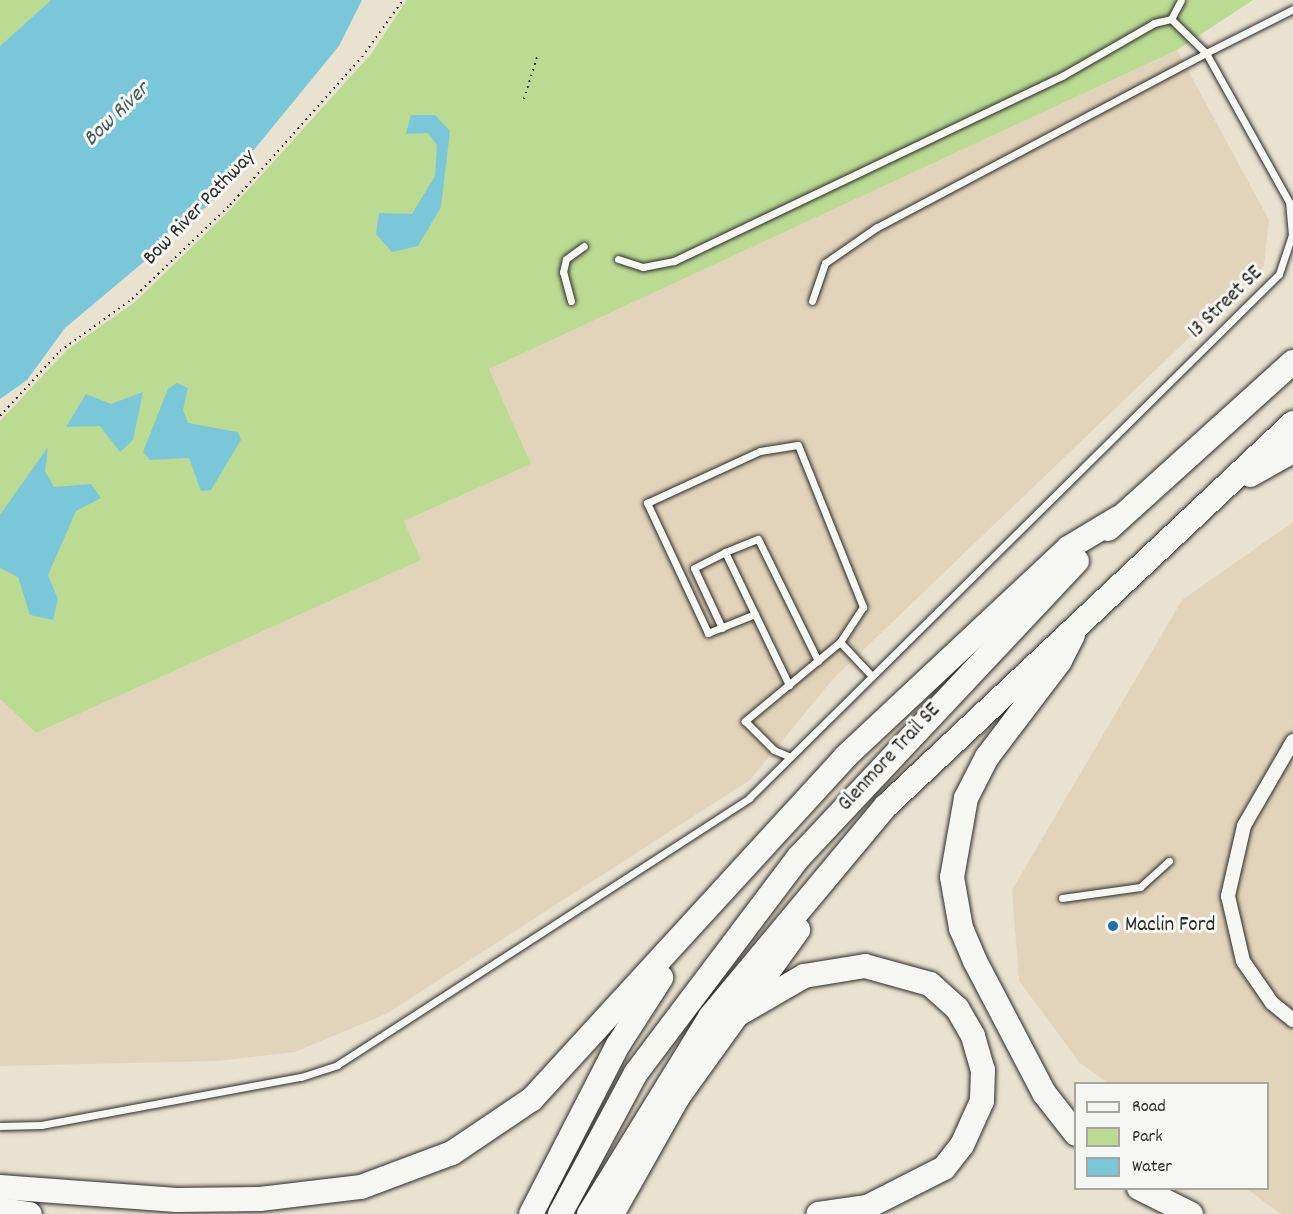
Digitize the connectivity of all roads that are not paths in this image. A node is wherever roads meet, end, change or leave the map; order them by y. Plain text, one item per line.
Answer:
1 (1181, 0) edge
2 (1293, 9) edge
3 (1171, 19) junction
4 (1206, 53) junction
5 (584, 246) dead end
6 (618, 259) dead end
7 (571, 301) dead end
8 (812, 301) dead end
9 (1293, 362) edge
10 (1293, 423) edge
11 (1293, 451) edge
12 (1213, 493) junction
13 (1118, 518) junction
14 (725, 552) junction
15 (755, 614) junction
16 (1081, 619) junction
17 (722, 628) junction
18 (840, 642) junction
19 (818, 661) junction
20 (870, 674) junction
21 (789, 685) junction
22 (1293, 741) edge
23 (789, 756) junction
24 (886, 806) junction
25 (1169, 861) dead end
26 (1062, 898) dead end
27 (693, 929) junction
28 (737, 1015) junction
29 (1293, 1020) edge
30 (0, 1126) edge
31 (1074, 1131) edge
32 (0, 1187) edge
33 (1142, 1190) edge
34 (0, 1210) edge
35 (30, 1214) edge
36 (531, 1214) edge
37 (560, 1214) edge
38 (589, 1214) edge
39 (612, 1214) edge
40 (818, 1214) edge
41 (1191, 1214) edge

1 - 3 lane
2 - 4 lane
3 - 4 lane, 13 Street SE
3 - 6 lane
4 - 8 lane
4 - 20 lane, 13 Street SE
5 - 7 lane
9 - 13 highway, Glenmore Trail SE
10 - 12 highway, Glenmore Trail SE
11 - 12 highway
12 - 16 highway, Glenmore Trail SE
13 - 27 highway
13 - 37 highway, Glenmore Trail SE
14 - 15 lane
14 - 17 lane
14 - 19 lane
15 - 17 lane
15 - 21 lane
16 - 24 highway, Glenmore Trail SE
16 - 31 highway
17 - 18 lane
18 - 19 lane
18 - 20 lane
19 - 21 lane
20 - 23 lane, 13 Street SE
21 - 23 lane
22 - 29 street
23 - 30 lane, 13 Street SE
24 - 28 highway
24 - 38 highway, Glenmore Trail SE
25 - 26 lane
27 - 32 highway
27 - 36 highway
28 - 39 highway
28 - 40 highway
33 - 41 highway
34 - 35 highway

